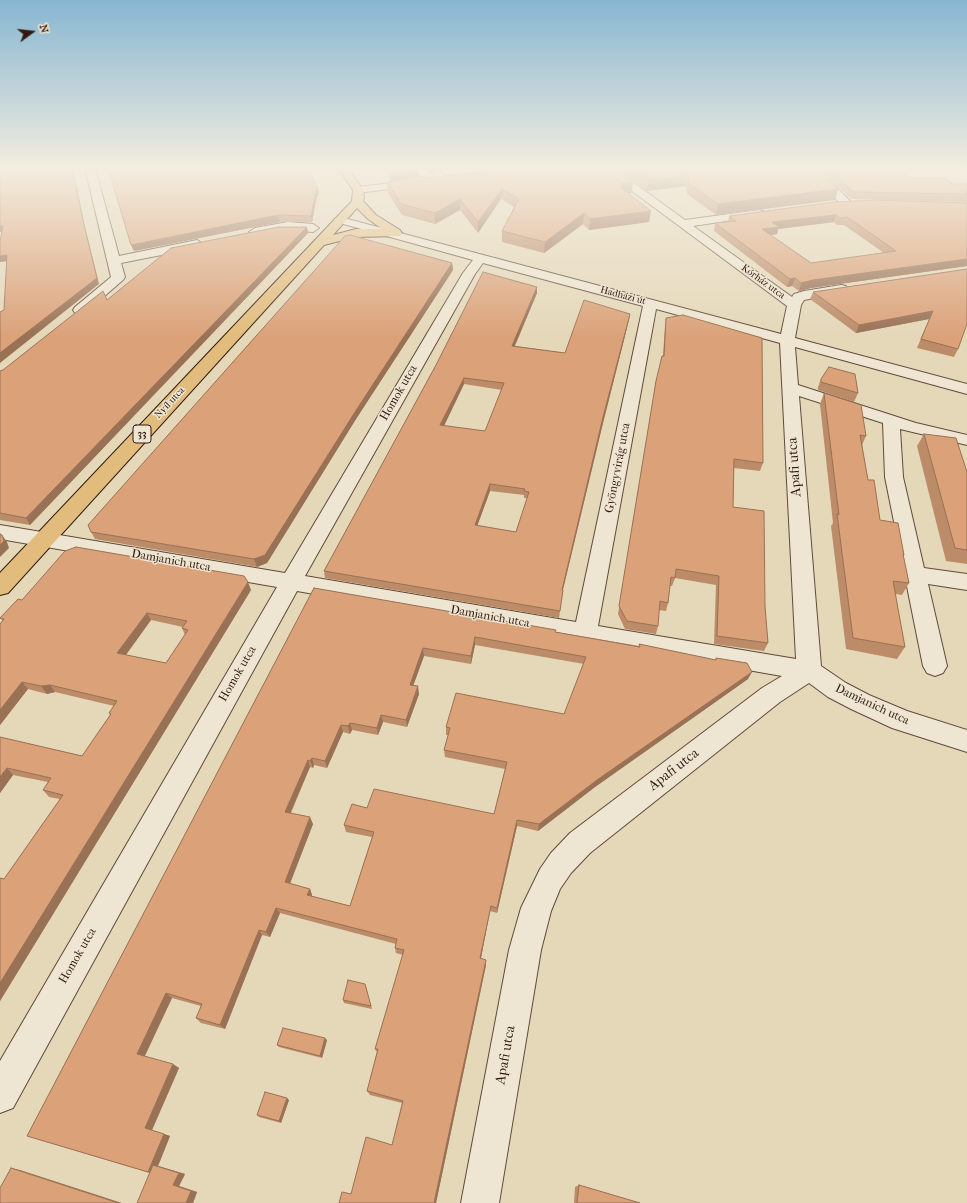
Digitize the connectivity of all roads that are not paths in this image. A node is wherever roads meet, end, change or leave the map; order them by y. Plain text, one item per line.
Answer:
1 (104, 224) edge
2 (333, 224) edge
3 (356, 224) edge
4 (382, 224) edge
5 (683, 224) edge
6 (245, 234) edge
7 (395, 234) junction
8 (316, 235) junction
9 (208, 242) edge
10 (481, 257) junction
11 (114, 261) junction
12 (858, 287) edge
13 (650, 303) junction
14 (794, 305) junction
15 (71, 317) edge
16 (787, 340) junction
17 (790, 388) junction
18 (967, 389) edge
19 (891, 421) junction
20 (967, 440) edge
21 (0, 532) edge
22 (44, 540) junction
23 (915, 574) junction
24 (290, 582) junction
25 (967, 582) edge
26 (0, 587) edge
27 (585, 633) junction
28 (935, 666) dead end
29 (809, 671) junction
30 (967, 741) edge
31 (0, 1095) edge
32 (480, 1203) edge

1 - 11 street
2 - 8 main road, Nyíl utca / 33
3 - 7 street, Hadházi út
4 - 7 main road
5 - 14 street, Kórház utca
6 - 8 street
7 - 8 main road
7 - 10 street, Hadházi út
8 - 22 main road, Nyíl utca / 33
9 - 11 street
10 - 13 street, Hadházi út
10 - 24 street, Homok utca
11 - 15 street
12 - 14 street
13 - 16 street, Hadházi út
13 - 27 street, Gyöngyvirág utca
14 - 16 street, Kórház utca
16 - 17 street, Apafi utca
16 - 18 street, Hadházi út
17 - 19 street
17 - 29 street, Apafi utca
19 - 20 street
19 - 23 street
21 - 22 street, Damjanich utca
22 - 24 street, Damjanich utca
22 - 26 main road, Nyíl utca / 33
23 - 25 street
23 - 28 street
24 - 27 street, Damjanich utca
24 - 31 street, Homok utca
27 - 29 street, Damjanich utca
29 - 30 street, Damjanich utca
29 - 32 street, Apafi utca

